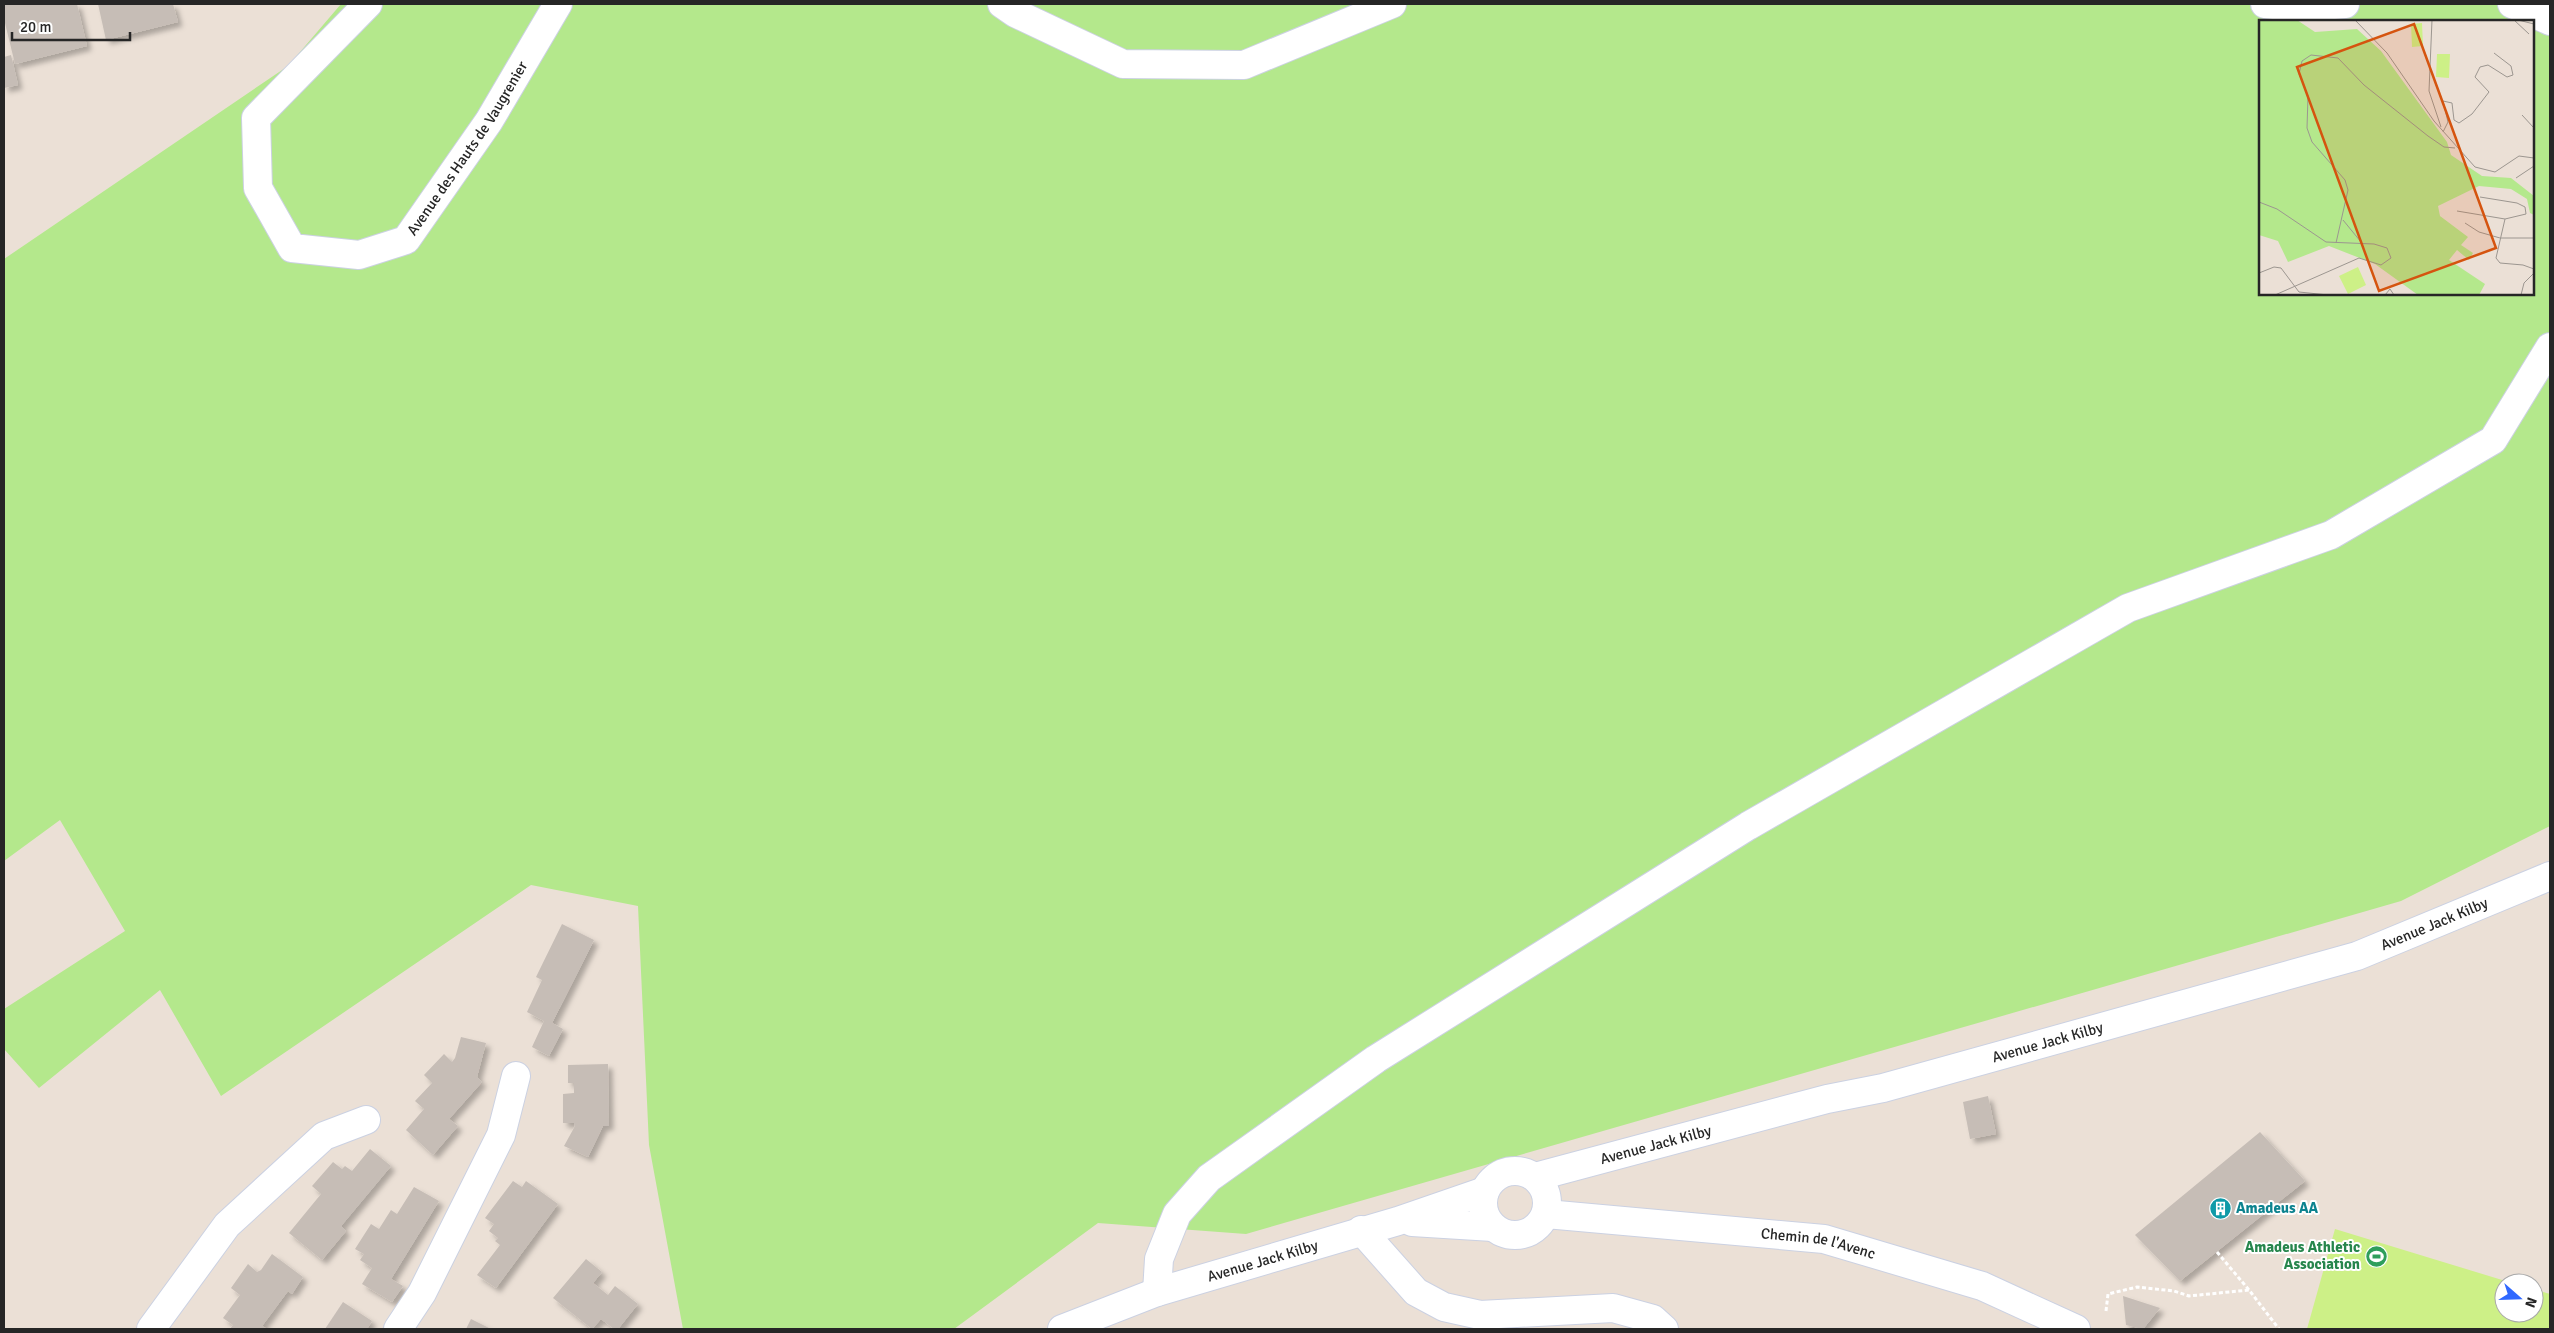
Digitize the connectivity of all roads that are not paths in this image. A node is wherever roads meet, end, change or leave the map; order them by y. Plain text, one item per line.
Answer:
1 (368, 4) edge
2 (559, 4) edge
3 (1002, 4) edge
4 (1392, 4) edge
5 (2266, 4) edge
6 (2345, 4) edge
7 (2512, 4) edge
8 (2550, 21) edge
9 (2550, 347) edge
10 (2550, 876) edge
11 (516, 1076) dead end
12 (366, 1120) dead end
13 (1535, 1177) junction
14 (1485, 1191) junction
15 (1546, 1214) junction
16 (1398, 1221) junction
17 (1493, 1227) junction
18 (1360, 1230) junction
19 (1158, 1292) junction
20 (151, 1329) edge
21 (398, 1329) edge
22 (1062, 1329) edge
23 (1664, 1329) edge
24 (2076, 1329) edge

1 - 2 street, Avenue des Hauts de Vaugrenier
3 - 4 street
5 - 6 street
7 - 8 street
9 - 19 street
10 - 13 street, Avenue Jack Kilby
11 - 21 street
12 - 20 street
13 - 14 street, Avenue Jack Kilby
13 - 15 street
14 - 16 street, Avenue Jack Kilby
14 - 17 street
15 - 17 street, Avenue Jack Kilby
15 - 24 street, Chemin de l'Avenc
16 - 17 street, Avenue Jack Kilby
16 - 18 street, Avenue Jack Kilby
18 - 19 street, Avenue Jack Kilby
18 - 23 street
19 - 22 street, Avenue Jack Kilby

